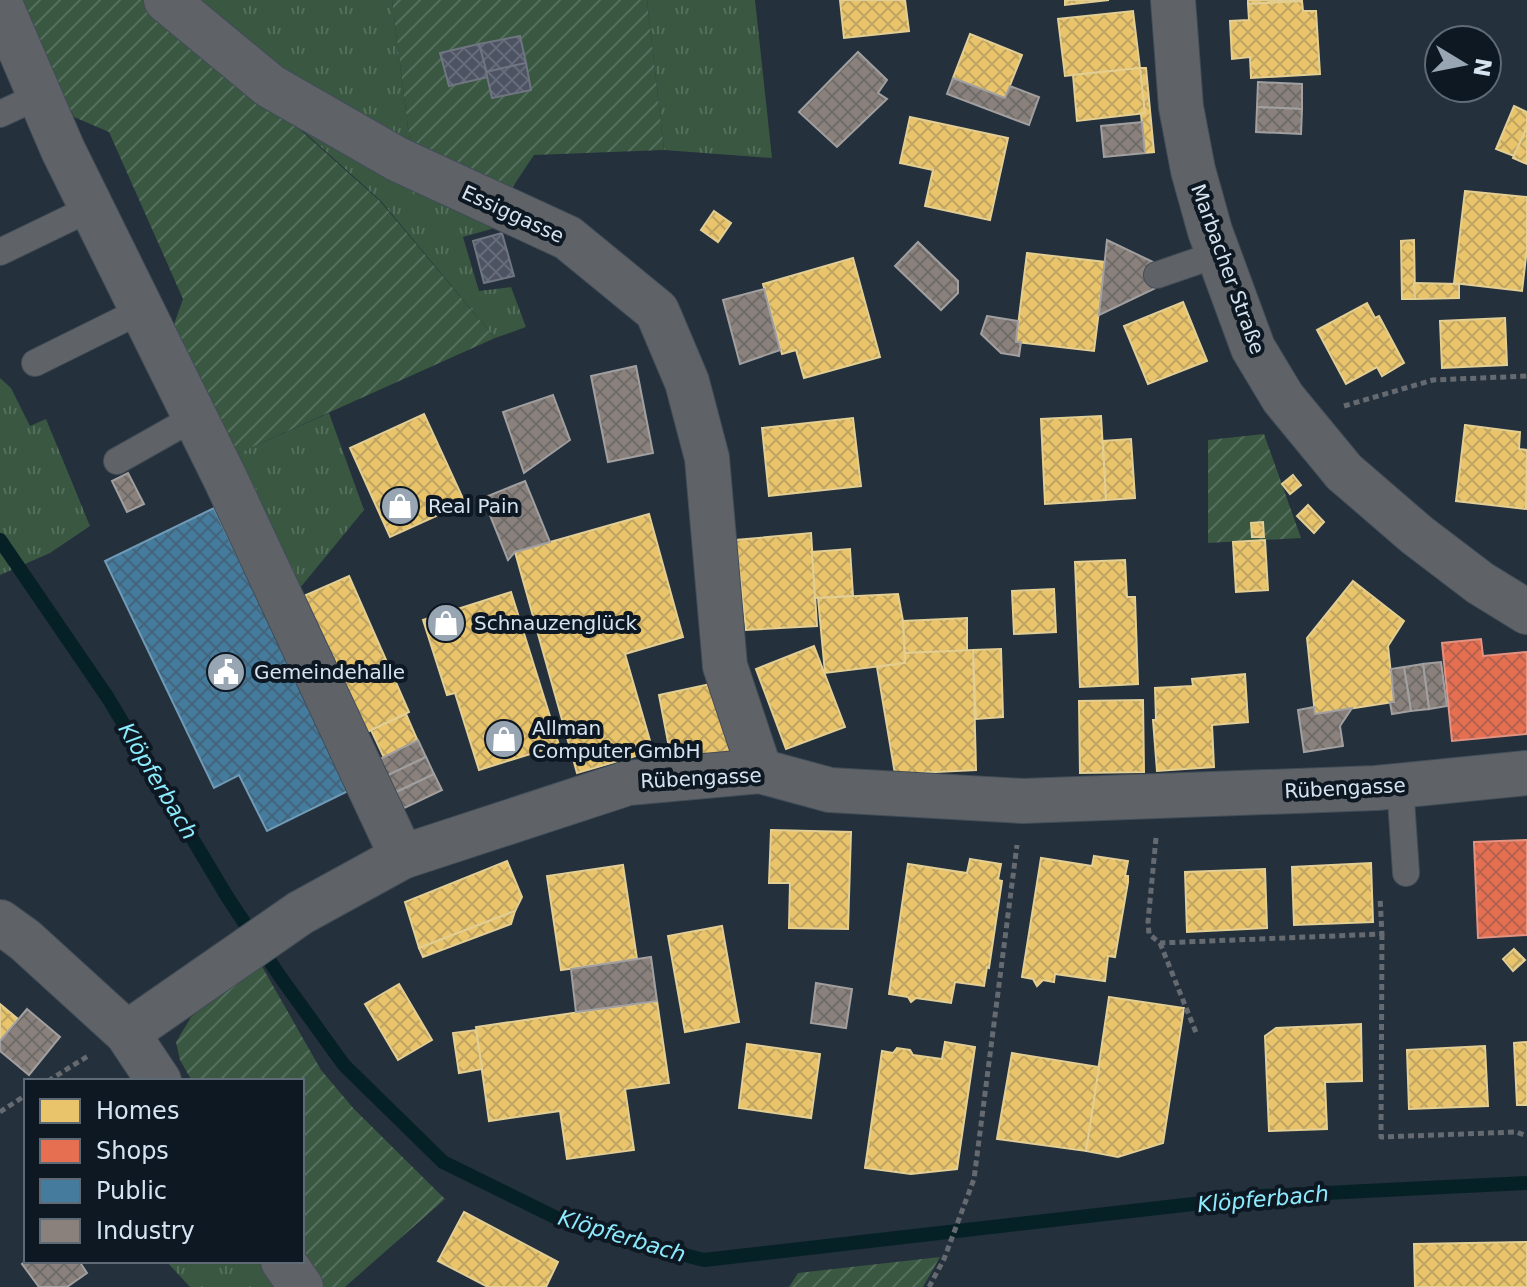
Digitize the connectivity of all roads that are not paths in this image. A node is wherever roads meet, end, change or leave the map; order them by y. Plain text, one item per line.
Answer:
1 (0, 0) edge
2 (166, 0) edge
3 (1173, 0) edge
4 (39, 96) junction
5 (0, 114) edge
6 (91, 208) junction
7 (0, 252) edge
8 (1218, 254) junction
9 (1157, 275) dead end
10 (142, 310) junction
11 (35, 363) dead end
12 (195, 417) junction
13 (117, 461) dead end
14 (1527, 612) edge
15 (760, 771) junction
16 (1527, 773) edge
17 (1400, 785) junction
18 (402, 857) junction
19 (1406, 873) dead end
20 (21, 929) edge
21 (127, 1033) junction
22 (158, 1079) edge
23 (284, 1263) edge
24 (301, 1287) edge

1 - 4 street
2 - 15 street, Essiggasse
3 - 8 street, Marbacher Straße
4 - 5 lane
4 - 6 street
6 - 7 lane
6 - 10 street
8 - 9 lane
8 - 14 street, Marbacher Straße
10 - 11 lane
10 - 12 street
12 - 13 lane
12 - 18 street
15 - 17 street, Rübengasse
15 - 18 street, Rübengasse
16 - 17 street, Rübengasse
17 - 19 lane
18 - 21 street, Rübengasse
20 - 21 street
21 - 22 street
23 - 24 street

